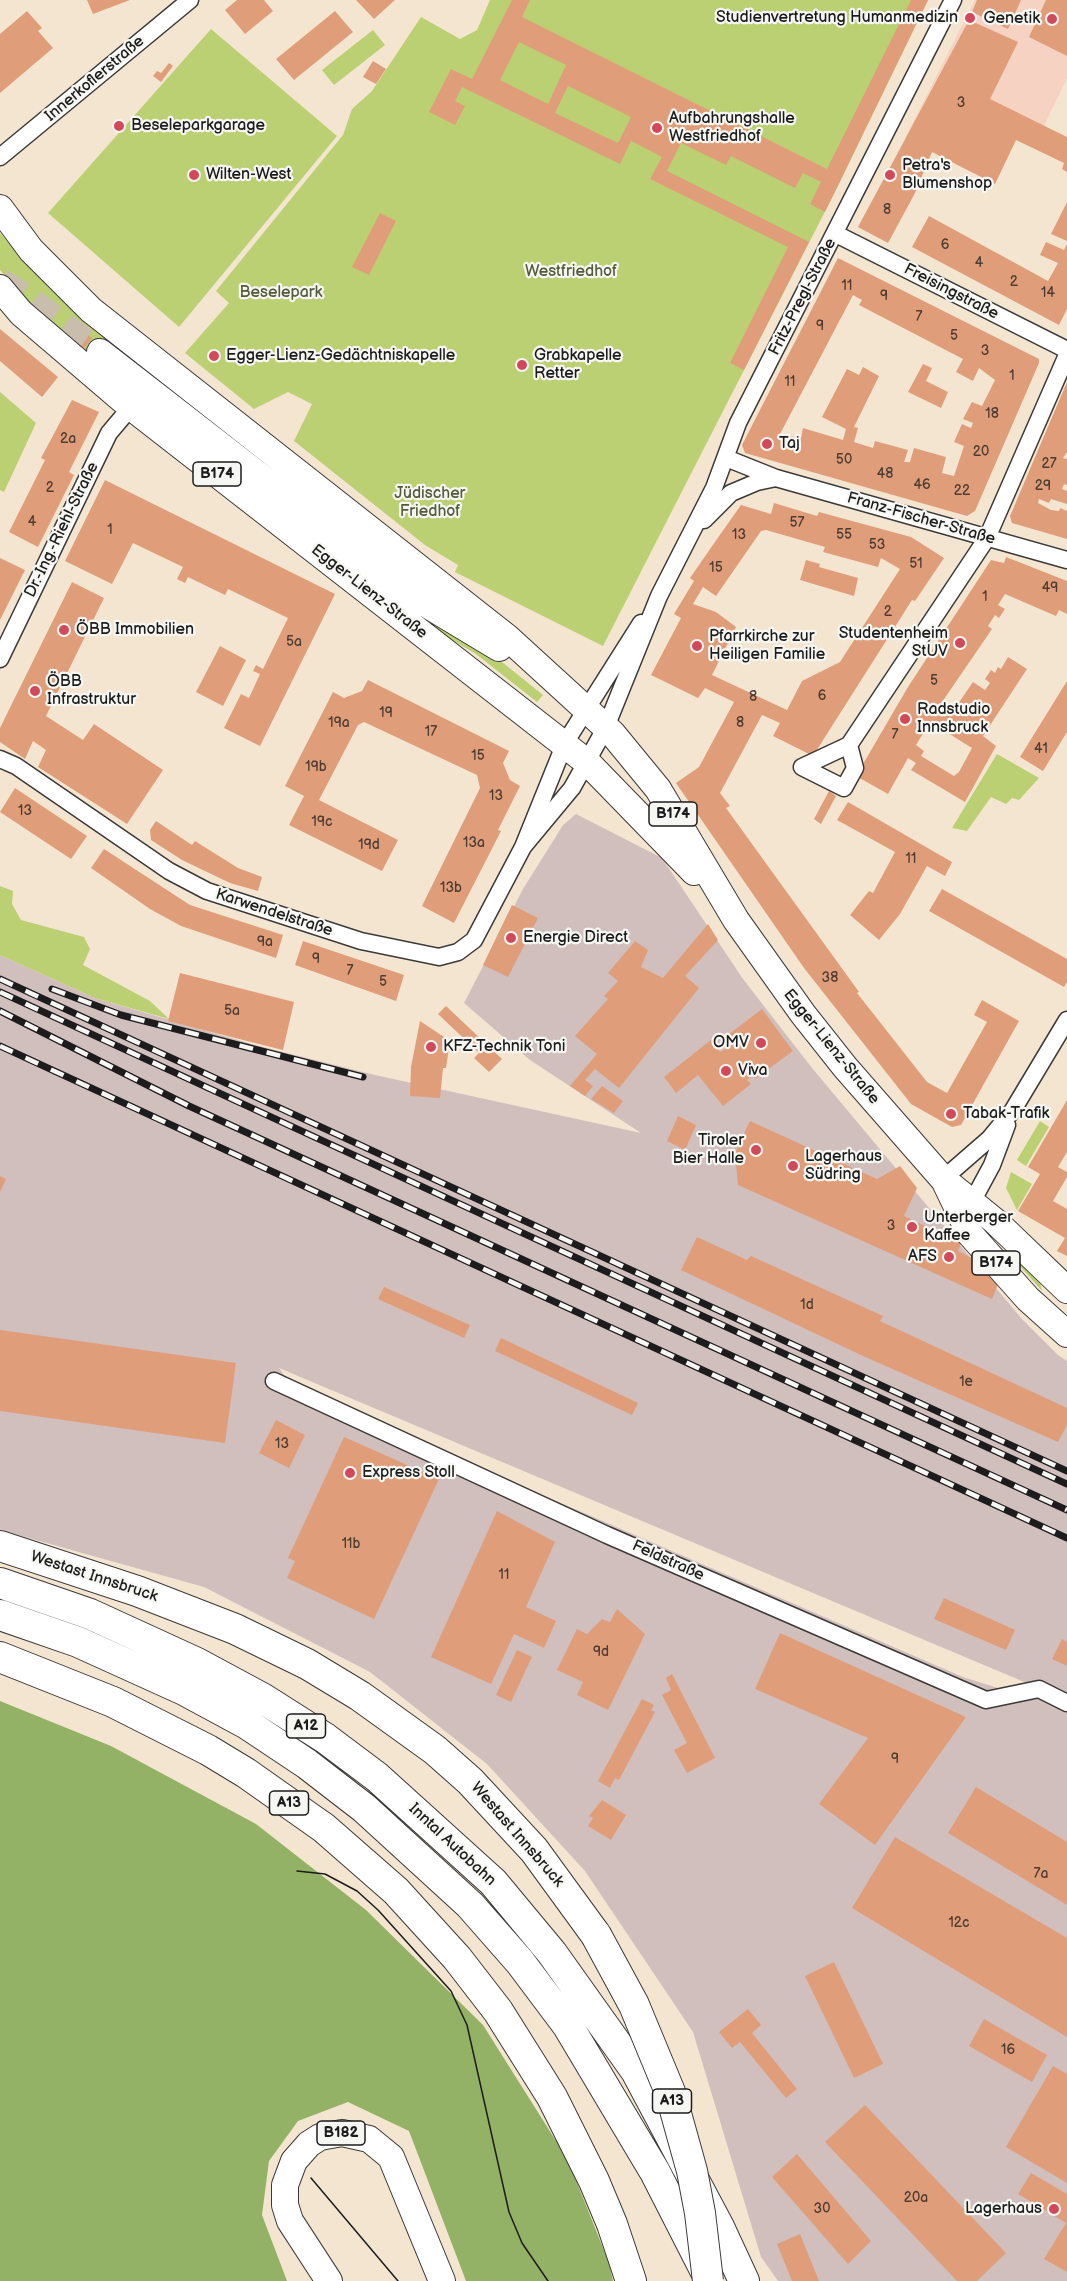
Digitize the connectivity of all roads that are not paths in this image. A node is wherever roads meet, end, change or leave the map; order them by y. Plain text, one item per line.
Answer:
1 (190, 0) edge
2 (953, 0) edge
3 (0, 157) edge
4 (0, 208) edge
5 (836, 234) junction
6 (0, 288) edge
7 (10, 307) edge
8 (1067, 350) edge
9 (100, 351) tunnel mouth
10 (1067, 355) edge
11 (131, 407) junction
12 (726, 458) junction
13 (776, 478) junction
14 (692, 531) junction
15 (987, 538) junction
16 (1067, 560) edge
17 (659, 596) junction
18 (0, 659) edge
19 (550, 678) junction
20 (586, 708) junction
21 (606, 727) junction
22 (565, 743) junction
23 (849, 745) dead end
24 (0, 759) edge
25 (588, 763) junction
26 (523, 847) junction
27 (728, 908) junction
28 (1067, 1020) edge
29 (1013, 1110) junction
30 (943, 1179) junction
31 (972, 1202) junction
32 (1067, 1290) edge
33 (1063, 1322) edge
34 (274, 1382) dead end
35 (0, 1546) edge
36 (0, 1583) edge
37 (0, 1615) edge
38 (0, 1657) edge
39 (1067, 1702) edge
40 (329, 2281) edge
41 (442, 2281) edge
42 (631, 2281) edge
43 (709, 2281) edge
44 (744, 2281) edge

1 - 3 street, Innerkoflerstraße
2 - 5 street, Fritz-Pregl-Straße
4 - 19 main road, Egger-Lienz-Straße / B174
5 - 8 street, Freisingstraße
5 - 12 street, Fritz-Pregl-Straße
6 - 7 main road, Egger-Lienz-Straße / B174
7 - 11 main road, Egger-Lienz-Straße / B174
9 - 19 main road, Egger-Lienz-Straße
10 - 15 street
11 - 18 street, Dr.-Ing.-Riehl-Straße
11 - 22 main road, Egger-Lienz-Straße / B174
12 - 13 street, Franz-Fischer-Straße
12 - 14 street, Fritz-Pregl-Straße
13 - 14 street
13 - 15 street, Franz-Fischer-Straße
14 - 17 street, Fritz-Pregl-Straße
15 - 16 street, Franz-Fischer-Straße
15 - 23 street
17 - 20 street, Fritz-Pregl-Straße
17 - 21 street, Fritz-Pregl-Straße
19 - 20 main road, Egger-Lienz-Straße / B174
20 - 21 main road, Egger-Lienz-Straße / B174
20 - 22 street, Fritz-Pregl-Straße
21 - 25 street, Fritz-Pregl-Straße
21 - 27 main road, Egger-Lienz-Straße / B174
22 - 25 main road, Egger-Lienz-Straße / B174
22 - 26 street, Karwendelstraße
24 - 26 street, Karwendelstraße
25 - 26 street, Karwendelstraße
25 - 27 main road, Egger-Lienz-Straße / B174
27 - 30 main road, Egger-Lienz-Straße / B174
28 - 29 street
29 - 30 street
29 - 31 street
30 - 31 main road, Egger-Lienz-Straße / B174
30 - 33 main road, Egger-Lienz-Straße / B174
31 - 32 main road, Egger-Lienz-Straße / B174
34 - 39 street, Feldstraße
35 - 43 highway, Westast Innsbruck / A13, bridge
36 - 44 highway, Inntal Autobahn / A12
37 - 43 highway, Inntal Autobahn / A12
38 - 42 highway, A13
40 - 41 main road, B182

